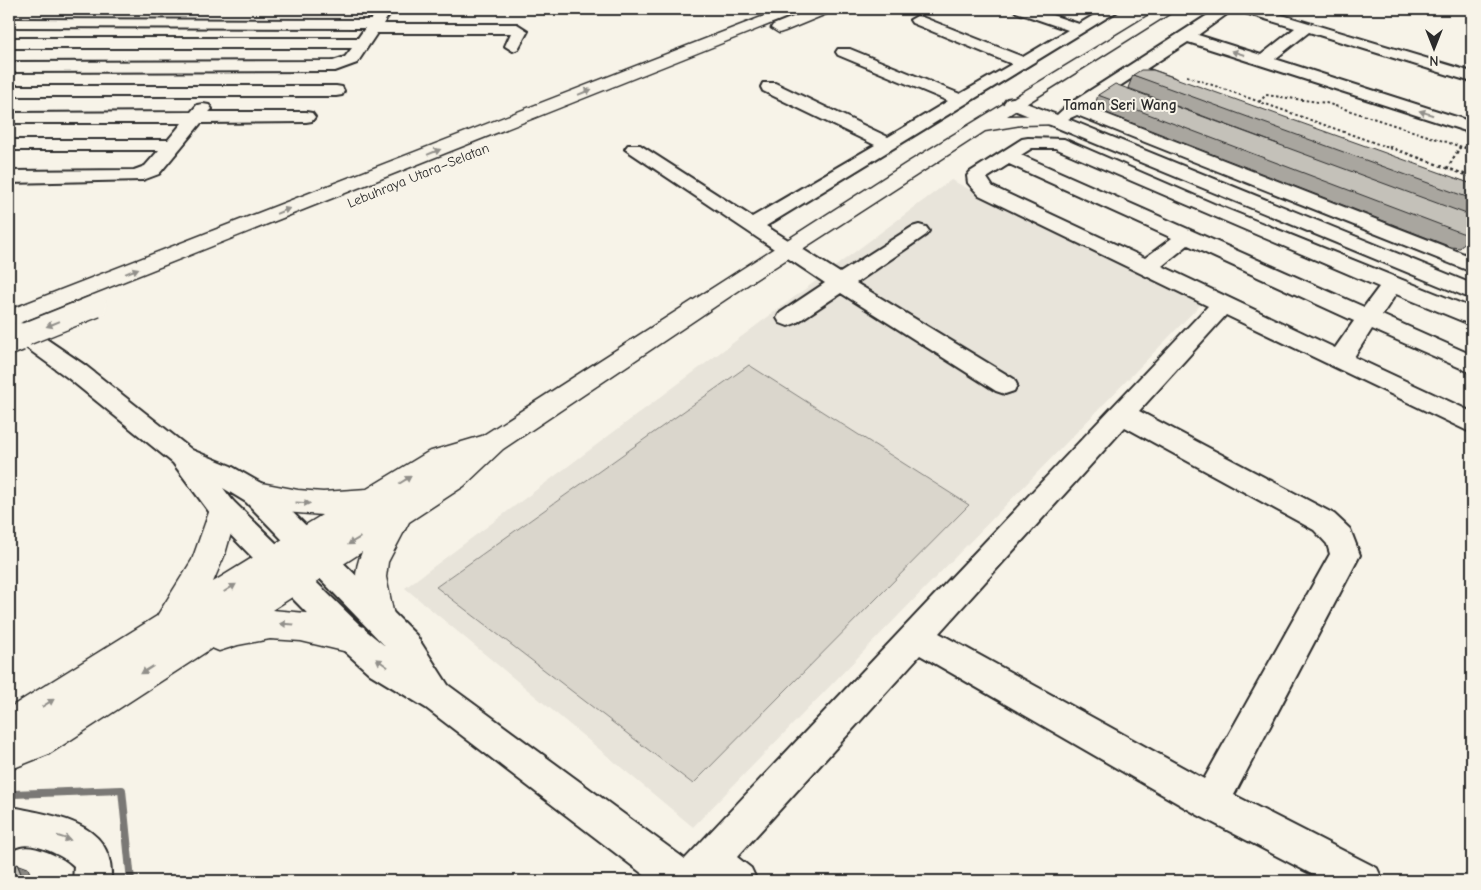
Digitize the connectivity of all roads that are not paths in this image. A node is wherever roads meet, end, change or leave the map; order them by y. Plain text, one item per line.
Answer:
1 (165, 9) edge
2 (386, 9) edge
3 (795, 9) edge
4 (826, 9) edge
5 (1021, 9) edge
6 (1114, 9) edge
7 (1169, 9) edge
8 (1227, 9) edge
9 (1247, 9) edge
10 (917, 20) dead end
11 (9, 23) edge
12 (150, 23) junction
13 (374, 26) junction
14 (1306, 27) junction
15 (1079, 29) junction
16 (1186, 36) junction
17 (9, 43) edge
18 (128, 43) junction
19 (362, 44) junction
20 (513, 46) dead end
21 (844, 52) dead end
22 (1264, 62) junction
23 (1024, 63) junction
24 (1139, 66) junction
25 (9, 67) edge
26 (102, 67) junction
27 (237, 67) junction
28 (1472, 77) edge
29 (1046, 83) junction
30 (769, 87) dead end
31 (1106, 88) junction
32 (1187, 90) edge
33 (9, 91) edge
34 (217, 91) junction
35 (336, 91) dead end
36 (1125, 94) edge
37 (962, 101) junction
38 (1013, 103) junction
39 (1075, 108) junction
40 (196, 117) junction
41 (306, 117) dead end
42 (9, 118) edge
43 (1056, 120) junction
44 (979, 126) junction
45 (1472, 128) edge
46 (888, 144) junction
47 (9, 145) edge
48 (173, 145) junction
49 (634, 149) dead end
50 (1007, 156) junction
51 (9, 177) edge
52 (1207, 208) junction
53 (752, 226) junction
54 (919, 231) dead end
55 (1181, 235) junction
56 (786, 248) junction
57 (207, 261) dead end
58 (1472, 265) edge
59 (1148, 267) junction
60 (840, 283) junction
61 (1468, 283) edge
62 (1392, 284) junction
63 (99, 298) junction
64 (1224, 303) junction
65 (1472, 317) edge
66 (788, 318) dead end
67 (1366, 318) junction
68 (9, 320) edge
69 (9, 324) edge
70 (9, 341) edge
71 (1340, 359) junction
72 (1472, 365) edge
73 (1005, 385) dead end
74 (1122, 414) junction
75 (1472, 423) edge
76 (182, 456) junction
77 (256, 494) junction
78 (387, 506) junction
79 (223, 509) junction
80 (313, 550) junction
81 (283, 570) junction
82 (378, 616) junction
83 (916, 636) junction
84 (352, 638) junction
85 (171, 640) junction
86 (438, 698) junction
87 (9, 732) edge
88 (9, 752) edge
89 (1211, 802) junction
90 (13, 829) edge
91 (694, 874) edge
92 (92, 881) edge
93 (738, 881) edge
94 (1364, 881) edge

1 - 12 street
2 - 13 street
63 -> 3 main road, Lebuhraya Utara–Selatan
4 - 57 main road, Lebuhraya Utara–Selatan
5 - 15 street
6 - 15 street
7 - 29 main road
8 - 16 street
9 - 14 street
10 - 23 street
11 - 12 street
12 - 13 street
12 - 18 street
13 - 19 street
13 - 20 street
14 - 22 street
14 - 28 street
15 - 23 street
22 -> 16 street
16 - 24 street
17 - 18 street
18 - 19 street
18 - 26 street
19 - 27 street
21 - 37 street
45 -> 22 street
23 - 37 street
24 - 31 street
24 - 32 street
25 - 26 street
26 - 27 street
27 - 34 street
29 - 38 main road
29 - 43 main road
30 - 46 street
31 - 36 street
31 - 39 street
33 - 34 street
34 - 35 street
34 - 40 street
37 - 46 street
38 - 43 street
38 - 44 main road
39 - 43 street
39 - 58 street
40 - 41 street
40 - 42 street
40 - 48 street
43 - 44 main road
43 - 61 street
44 - 56 main road
46 - 53 street
47 - 48 street
48 - 51 street
49 - 53 street
50 - 52 street
50 - 55 street
50 - 59 street
52 - 55 street
52 - 62 street
53 - 56 street
54 - 60 street
55 - 59 street
55 - 67 street
56 - 60 street
56 - 78 main road
59 - 64 street
60 - 66 street
60 - 73 street
62 - 65 street
62 - 67 street
63 - 68 main road, Lebuhraya Utara–Selatan
63 -> 70 main road, Lebuhraya Utara–Selatan, bridge
64 - 71 street
64 - 74 street
67 - 71 street
67 - 72 street
69 - 76 street
71 - 75 street
74 - 83 street
74 - 89 street
76 - 77 street
76 - 79 street
77 -> 78 main road
77 - 80 street
78 - 80 main road
78 - 82 main road
79 - 81 street
79 - 85 main road
80 - 81 main road
80 - 82 street
81 - 84 street
81 - 85 main road
82 - 86 street
83 - 89 street
83 - 91 street
84 -> 85 main road
86 -> 84 street
87 -> 85 main road
85 -> 88 main road
86 - 91 street
89 - 94 street
90 -> 92 street
91 - 93 street

